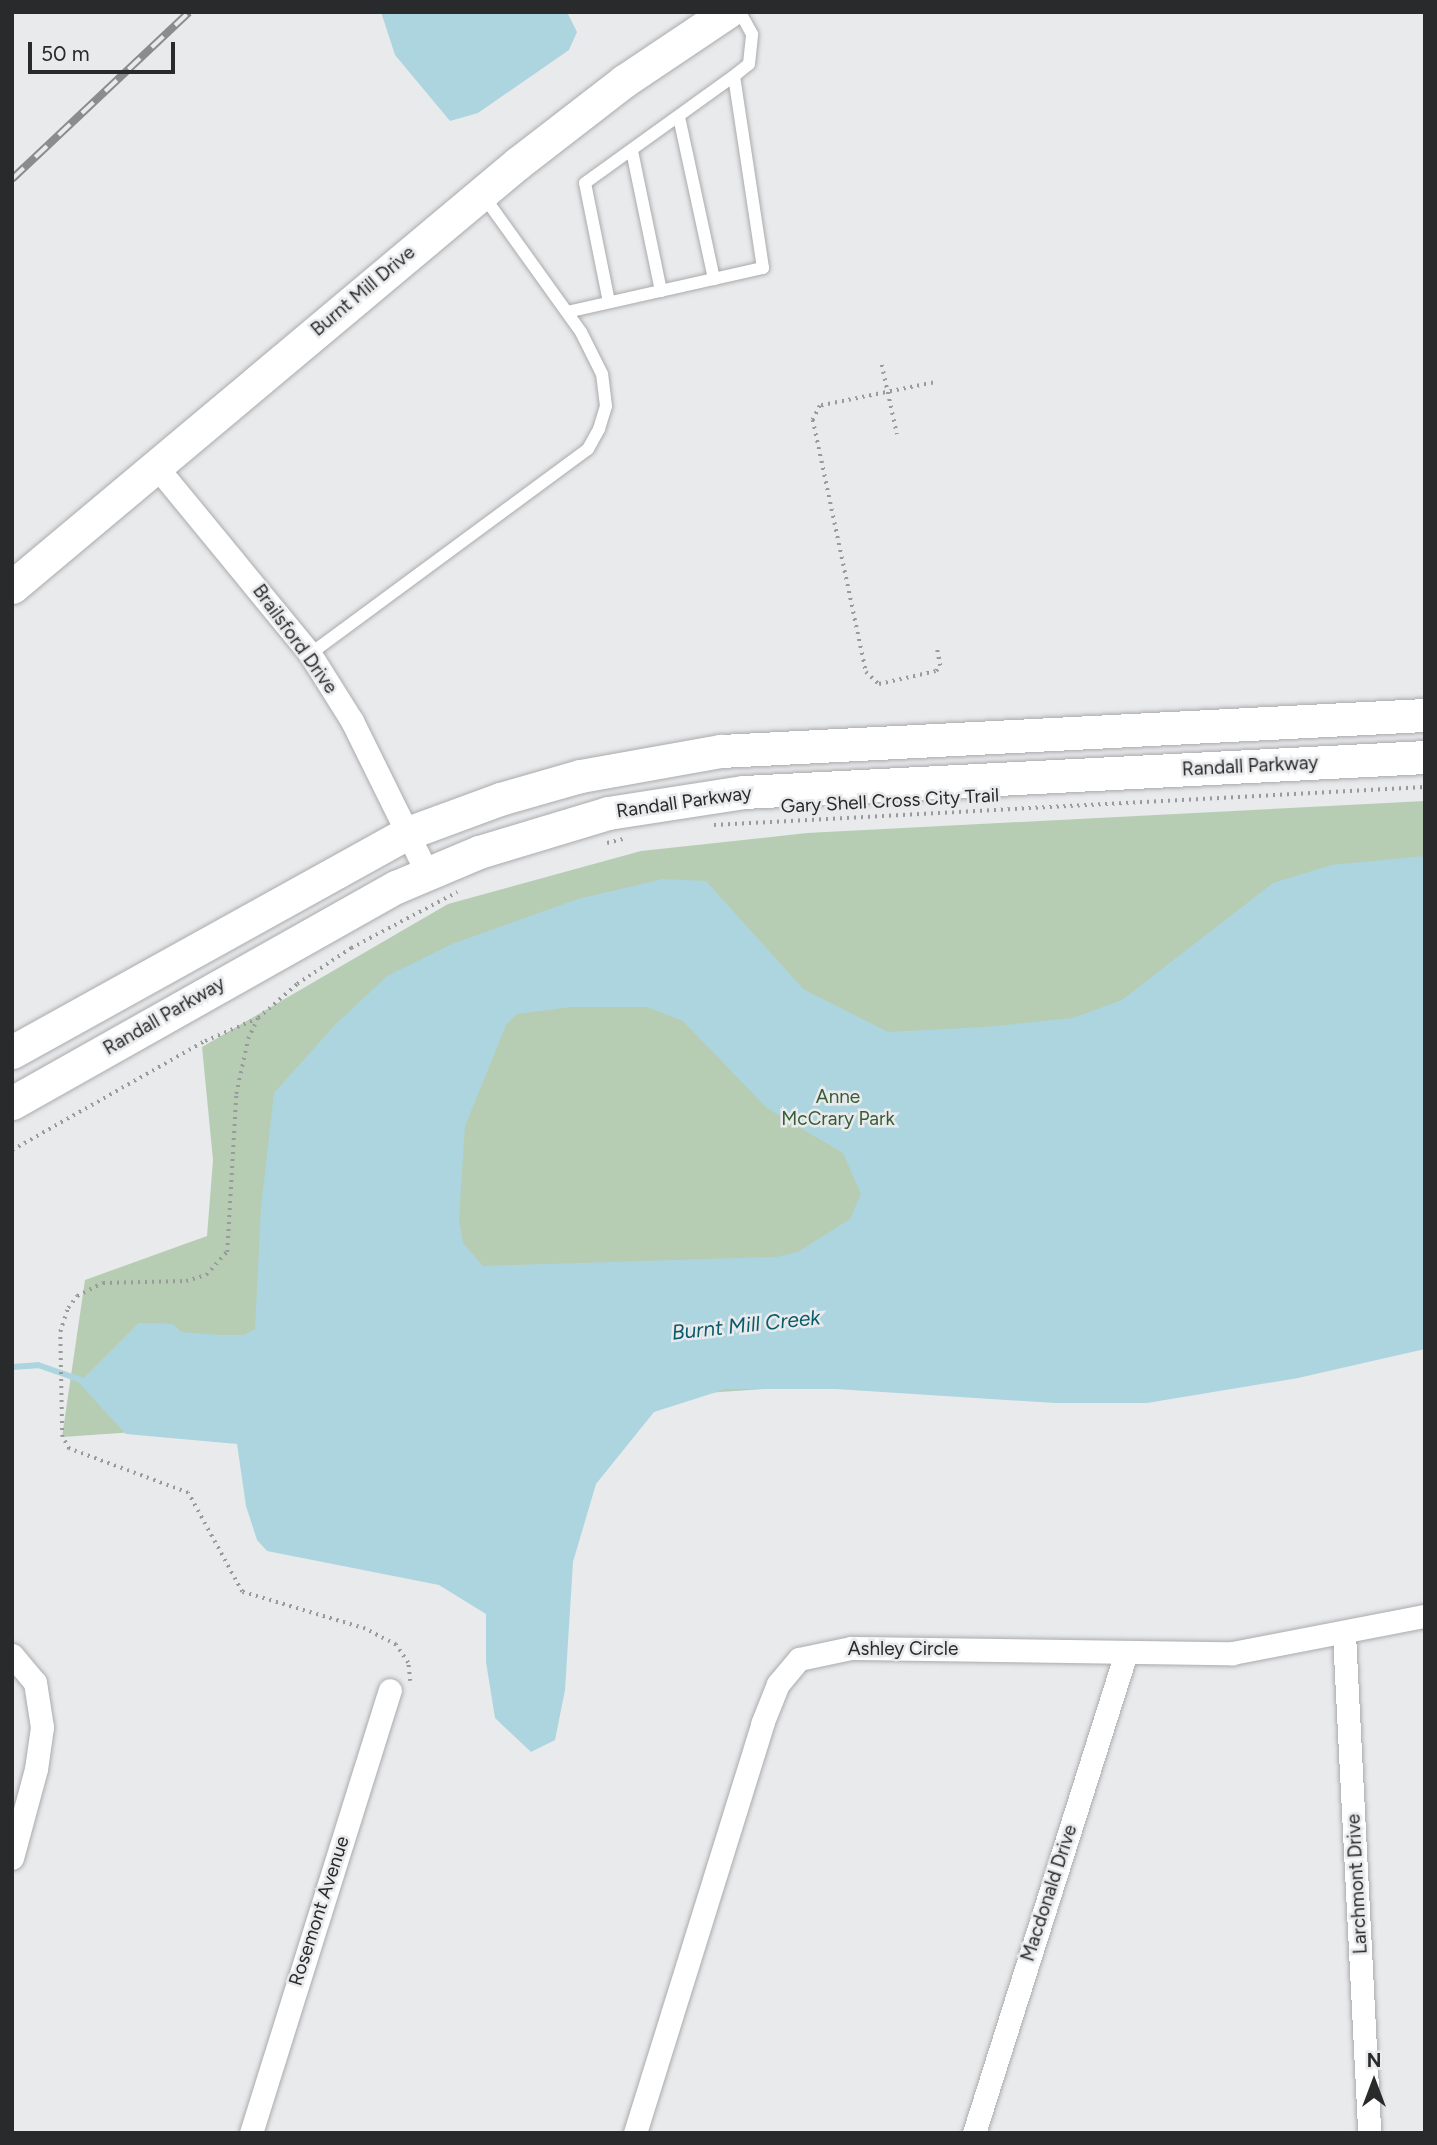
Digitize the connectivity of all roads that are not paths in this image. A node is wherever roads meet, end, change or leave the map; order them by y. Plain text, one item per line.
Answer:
1 (727, 12) edge
2 (740, 12) edge
3 (734, 76) junction
4 (679, 117) junction
5 (632, 151) junction
6 (481, 193) junction
7 (715, 279) junction
8 (661, 291) junction
9 (609, 302) junction
10 (567, 312) junction
11 (155, 465) junction
12 (12, 587) edge
13 (310, 654) junction
14 (1425, 715) edge
15 (1425, 757) edge
16 (405, 834) junction
17 (427, 873) junction
18 (12, 1052) edge
19 (12, 1103) edge
20 (1425, 1616) edge
21 (1344, 1634) junction
22 (1126, 1653) junction
23 (12, 1655) edge
24 (398, 1692) road end
25 (12, 1858) edge
26 (251, 2133) edge
27 (635, 2133) edge
28 (974, 2133) edge
29 (1369, 2133) edge

1 - 6 main road, Burnt Mill Drive
2 - 3 lane
3 - 4 lane
3 - 7 lane
4 - 5 lane
4 - 7 lane
5 - 8 lane
5 - 9 lane
6 - 10 lane
6 - 11 main road, Burnt Mill Drive
7 - 8 lane
8 - 9 lane
9 - 10 lane
10 - 13 lane
11 - 12 main road, Burnt Mill Drive
11 - 13 street, Brailsford Drive
13 - 16 street, Brailsford Drive
14 - 16 main road
15 - 17 main road, Randall Parkway
16 - 17 street, Brailsford Drive
16 - 18 main road
17 - 19 main road, Randall Parkway
20 - 21 street, Ashley Circle
21 - 22 street, Ashley Circle
21 - 29 street, Larchmont Drive
22 - 27 street, Ashley Circle
22 - 28 street, Macdonald Drive
23 - 25 street
24 - 26 street, Rosemont Avenue

